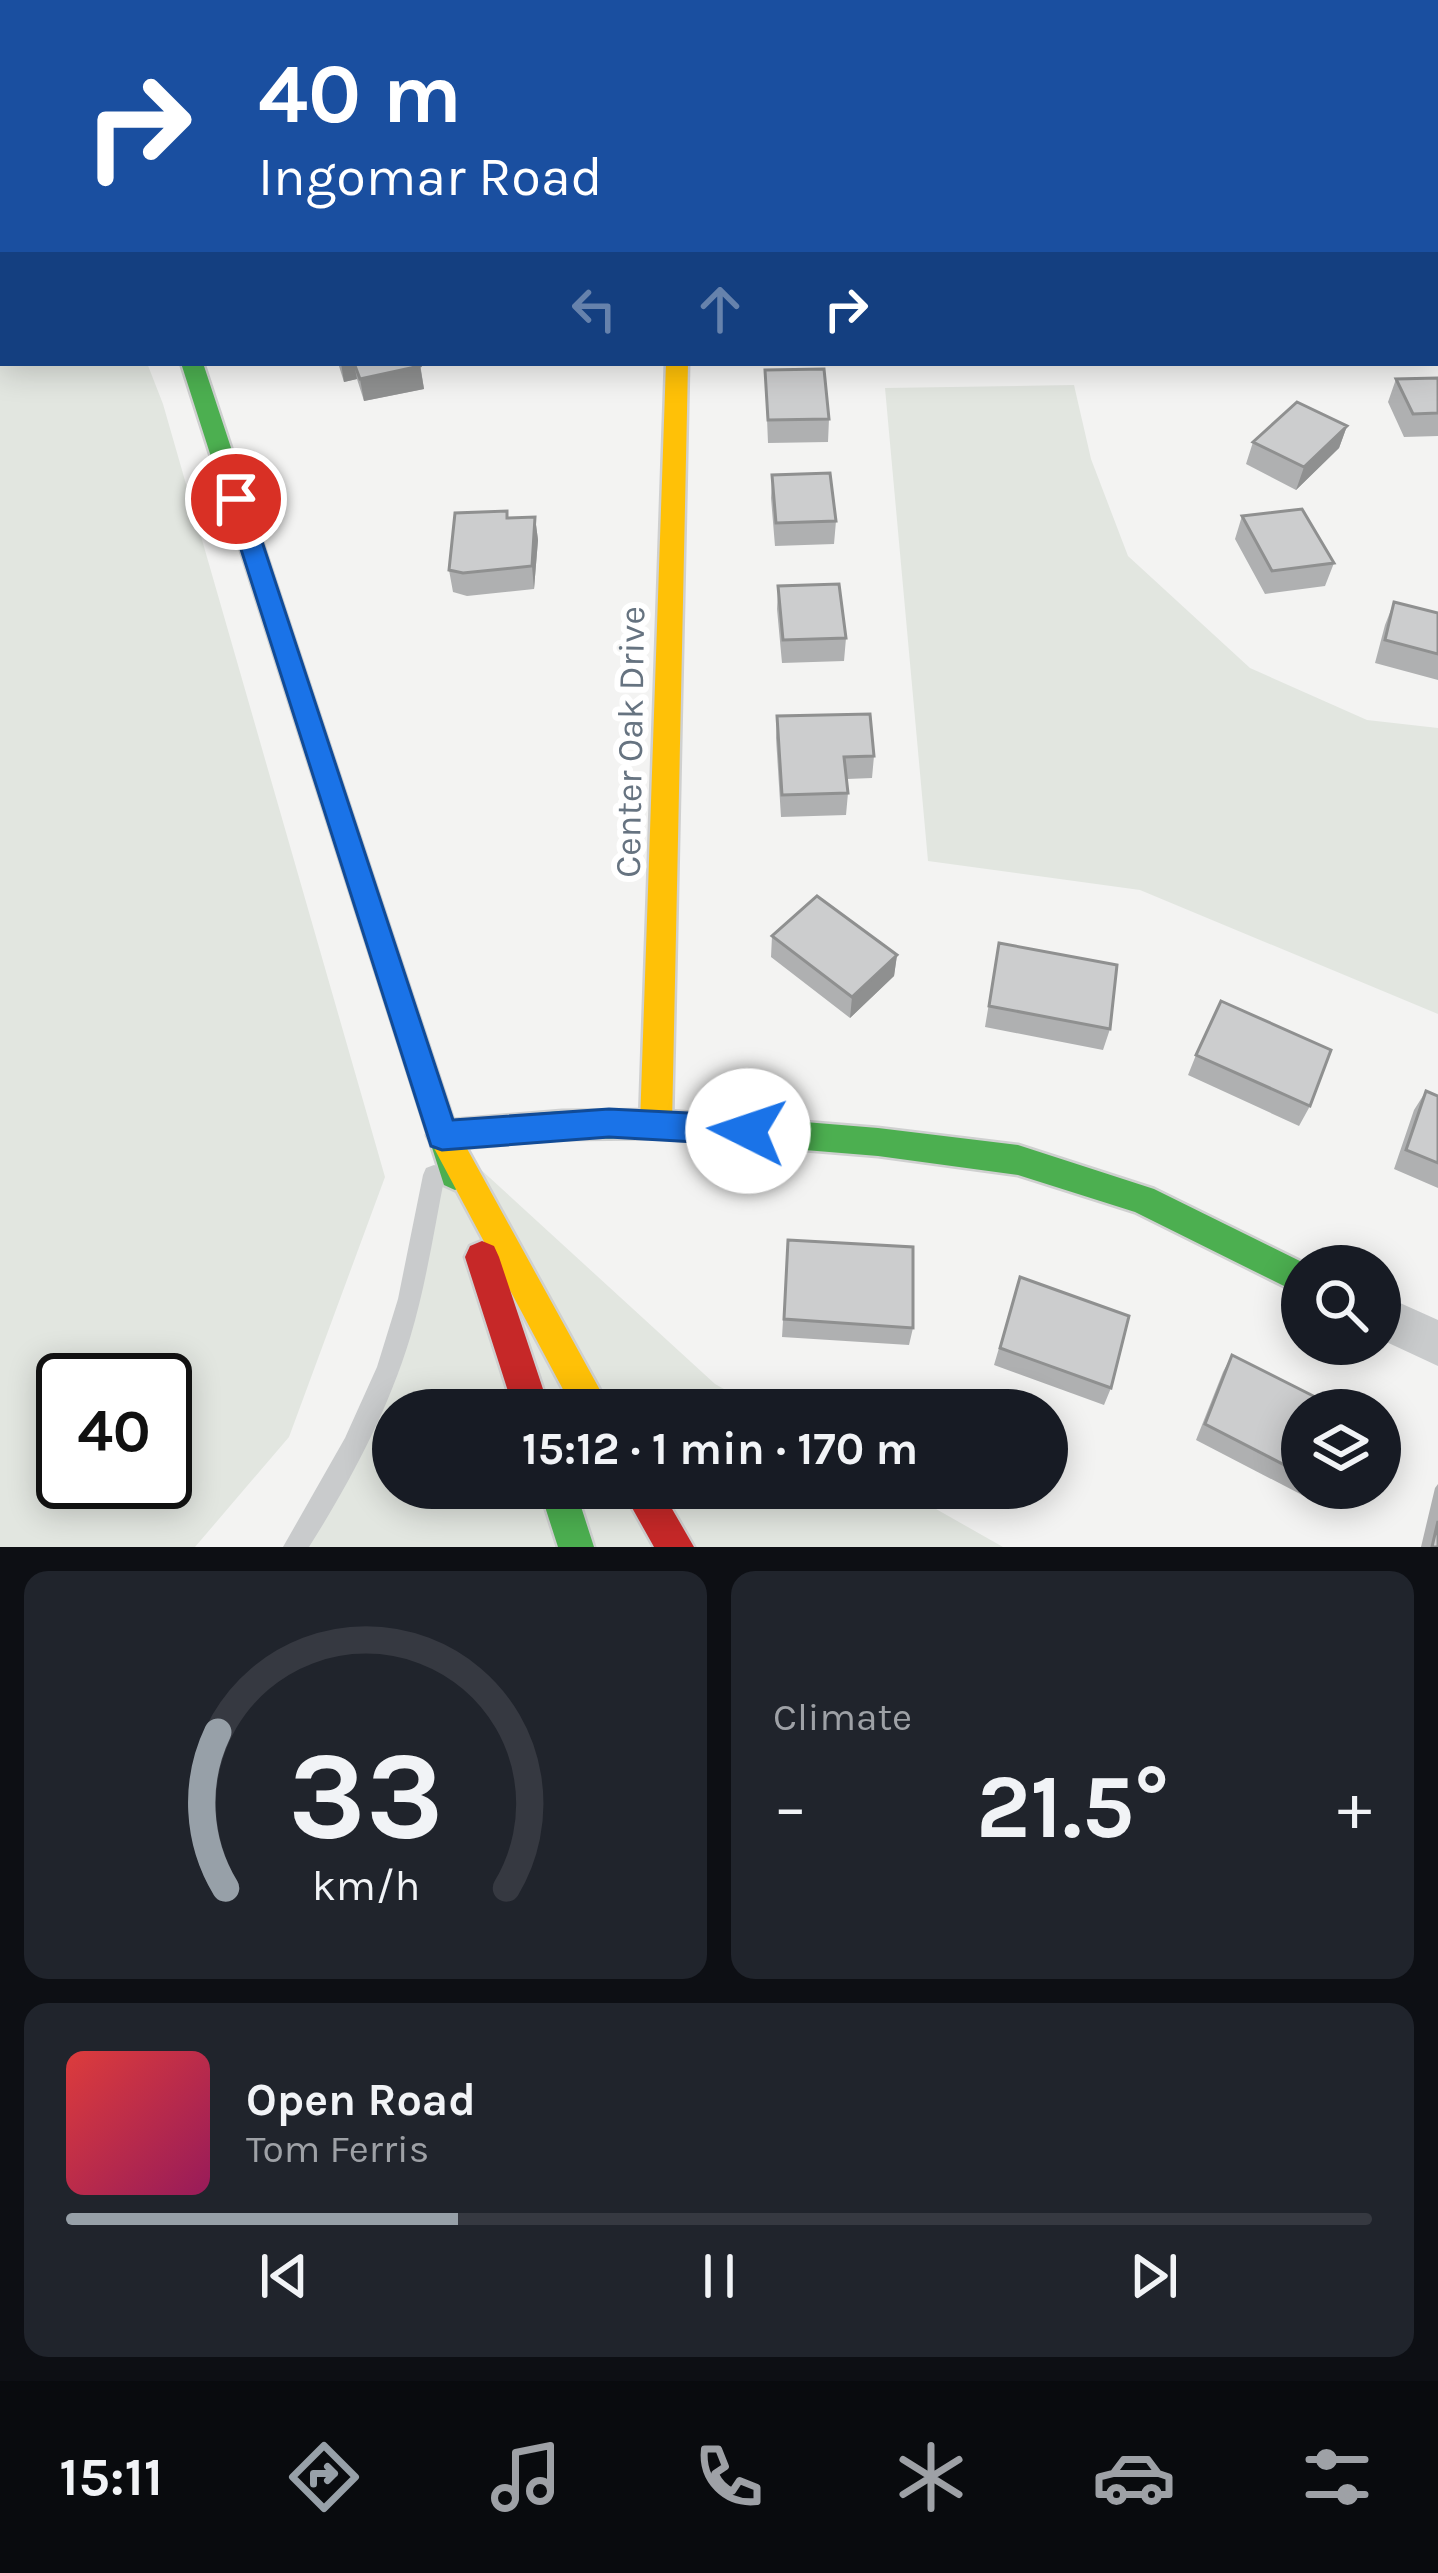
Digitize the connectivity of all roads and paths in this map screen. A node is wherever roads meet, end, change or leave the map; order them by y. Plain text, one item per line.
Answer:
1 (193, 366) edge
2 (677, 366) edge
3 (656, 1124) junction
4 (442, 1136) junction
5 (1281, 1268) edge
6 (1401, 1326) edge
7 (1438, 1344) edge
8 (525, 1389) edge
9 (581, 1389) edge
10 (564, 1509) edge
11 (651, 1509) edge
12 (296, 1547) edge
13 (576, 1547) edge
14 (675, 1547) edge

1 - 4 main road
2 - 3 main road, Center Oak Drive
3 - 4 main road
3 - 5 main road
4 - 8 main road
4 - 9 main road
4 - 12 lane
6 - 7 street
10 - 13 main road
11 - 14 main road

